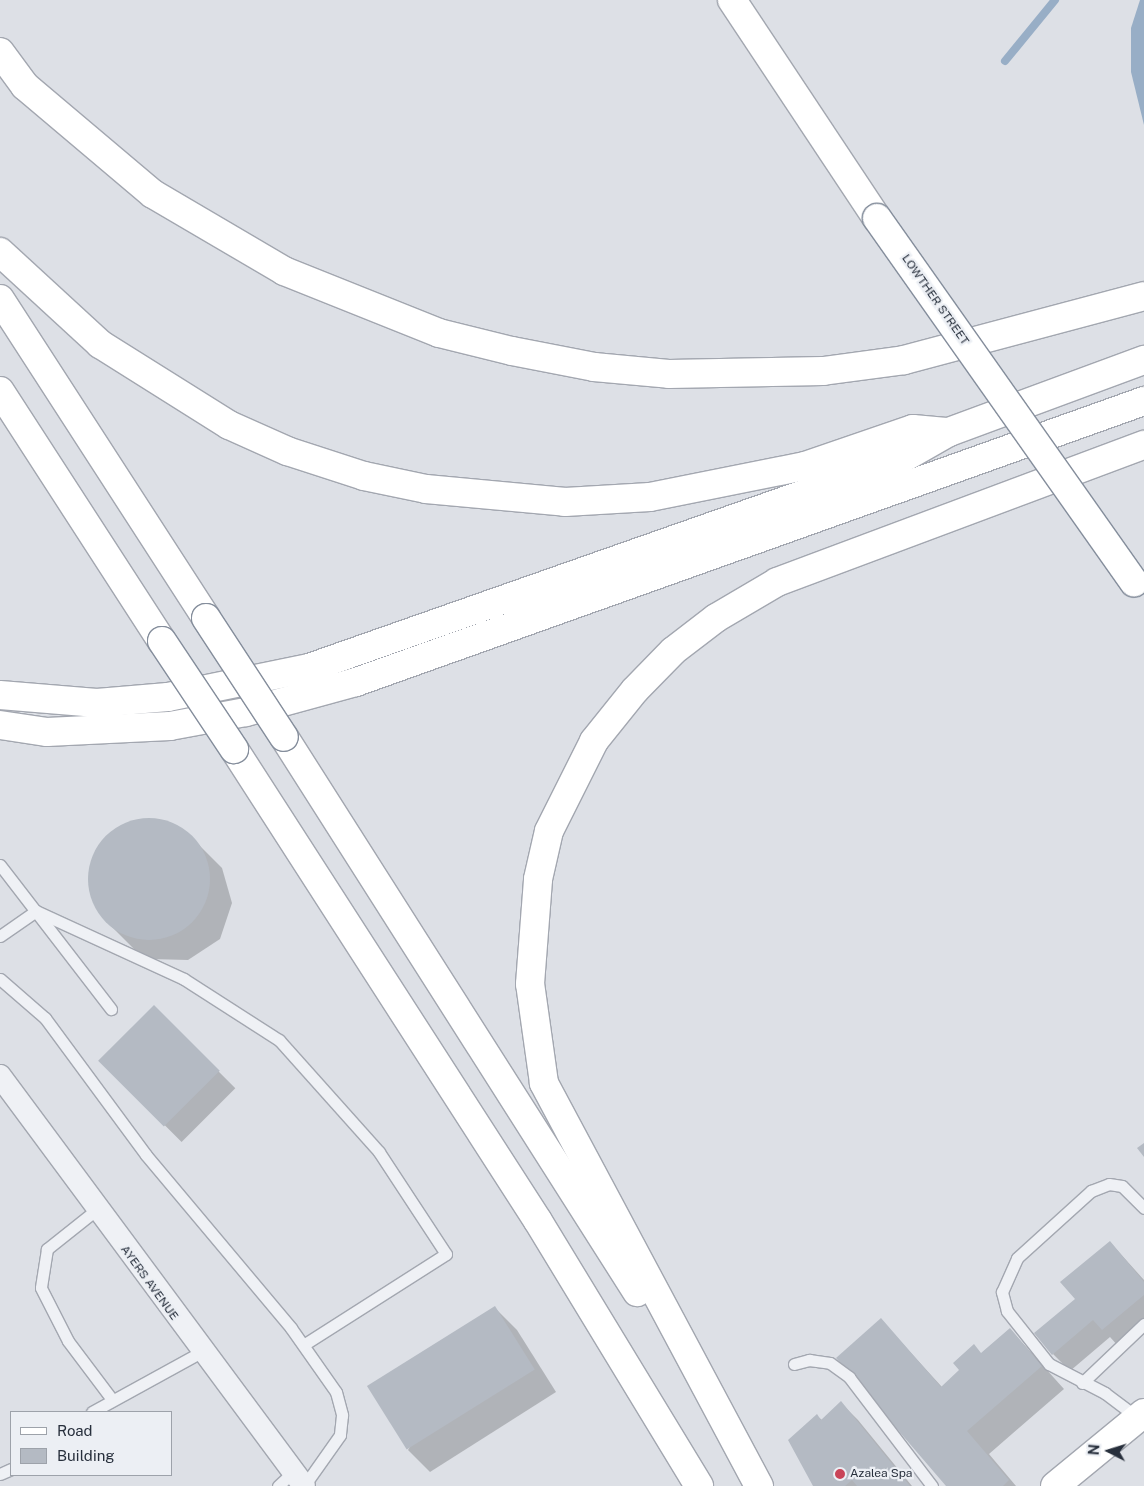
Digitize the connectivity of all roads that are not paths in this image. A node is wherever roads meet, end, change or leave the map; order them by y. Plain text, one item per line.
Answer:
1 (732, 0) edge
2 (0, 52) edge
3 (0, 252) edge
4 (1144, 296) edge
5 (0, 299) edge
6 (1144, 360) edge
7 (0, 391) edge
8 (1144, 401) edge
9 (949, 432) junction
10 (1144, 445) edge
11 (1144, 456) edge
12 (1074, 471) junction
13 (1139, 589) edge
14 (0, 695) edge
15 (0, 725) edge
16 (0, 865) edge
17 (36, 911) junction
18 (0, 936) edge
19 (0, 979) edge
20 (111, 1009) dead end
21 (0, 1076) edge
22 (1144, 1208) edge
23 (96, 1210) junction
24 (1144, 1324) edge
25 (303, 1345) junction
26 (201, 1352) junction
27 (794, 1364) dead end
28 (1082, 1383) junction
29 (111, 1398) junction
30 (93, 1411) edge
31 (1142, 1419) edge
32 (295, 1483) edge
33 (758, 1485) edge
34 (699, 1486) edge
35 (932, 1486) edge
36 (1055, 1486) edge

1 - 13 main road, LOWTHER STREET, bridge
2 - 4 main road
3 - 9 main road
5 - 33 main road, bridge
6 - 9 main road
7 - 34 main road, bridge
8 - 15 main road
9 - 14 main road
10 - 12 main road
11 - 12 main road
12 - 33 main road
16 - 17 lane
17 - 18 lane
17 - 20 lane
17 - 25 lane
19 - 25 lane
21 - 23 street, AYERS AVENUE
22 - 28 lane
23 - 26 street, AYERS AVENUE
23 - 29 lane
24 - 28 lane
25 - 32 lane
26 - 29 lane
26 - 32 street, AYERS AVENUE
27 - 35 lane
28 - 31 lane
29 - 30 lane
31 - 36 main road

